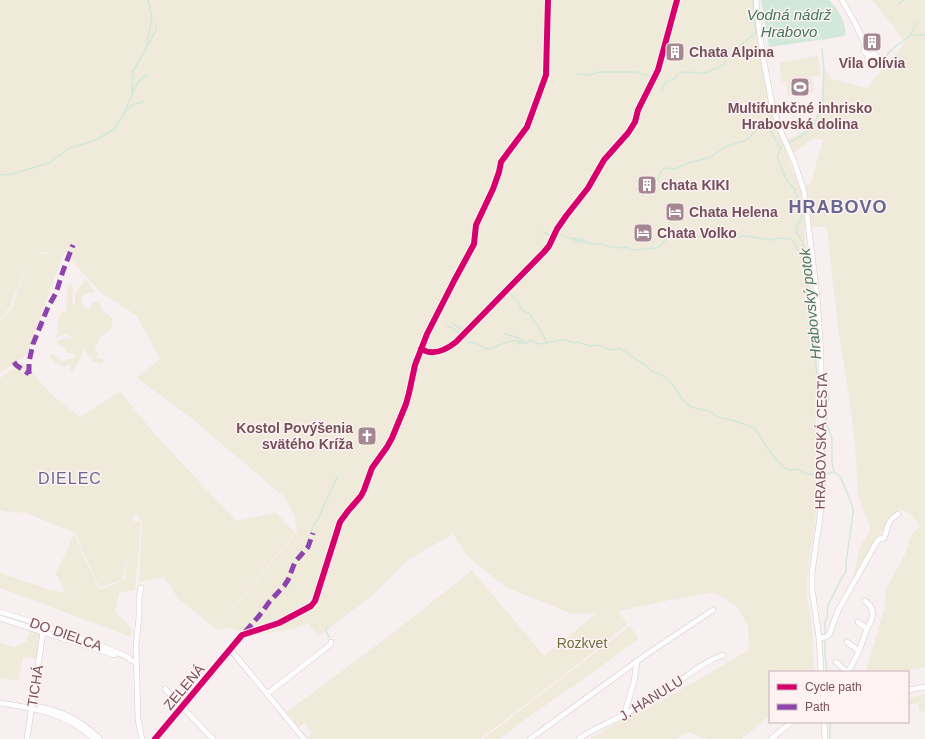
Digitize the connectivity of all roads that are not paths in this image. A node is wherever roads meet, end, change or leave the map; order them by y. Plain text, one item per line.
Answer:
1 (756, 0) edge
2 (842, 0) edge
3 (869, 56) dead end
4 (898, 514) dead end
5 (141, 588) dead end
6 (864, 601) dead end
7 (713, 610) dead end
8 (0, 612) edge
9 (0, 618) edge
10 (858, 622) dead end
11 (866, 629) junction
12 (43, 632) junction
13 (822, 638) junction
14 (331, 642) dead end
15 (848, 642) dead end
16 (859, 651) junction
17 (723, 655) dead end
18 (130, 660) junction
19 (637, 661) junction
20 (136, 662) junction
21 (836, 662) dead end
22 (821, 671) edge
23 (847, 671) edge
24 (849, 671) edge
25 (925, 687) edge
26 (165, 689) dead end
27 (909, 690) edge
28 (267, 694) junction
29 (0, 703) edge
30 (182, 707) junction
31 (31, 708) junction
32 (624, 715) junction
33 (791, 723) edge
34 (824, 723) edge
35 (27, 739) edge
36 (94, 739) edge
37 (100, 739) edge
38 (142, 739) edge
39 (155, 739) edge
40 (213, 739) edge
41 (304, 739) edge
42 (530, 739) edge
43 (579, 739) edge
44 (771, 739) edge
45 (826, 739) edge

1 - 13 street, HRABOVSKÁ CESTA
2 - 3 street
4 - 13 street
5 - 20 street
6 - 11 street
7 - 19 street
8 - 18 street, DO DIELCA
9 - 12 street, DO DIELCA
10 - 11 street
11 - 16 street
12 - 18 street, DO DIELCA
12 - 31 street, TICHÁ
13 - 22 street, HRABOVSKÁ CESTA
14 - 28 street
15 - 16 street
16 - 24 street
17 - 32 street, J. HANULU
18 - 20 street, DO DIELCA
19 - 32 street
19 - 42 street
20 - 38 street
21 - 23 street
25 - 27 street
26 - 30 street
28 - 30 street, ZELENÁ
28 - 41 street
29 - 31 street
30 - 39 street, ZELENÁ
30 - 40 street
31 - 35 street, TICHÁ
31 - 36 street
31 - 37 street
32 - 43 street, J. HANULU
33 - 44 street
34 - 45 street

